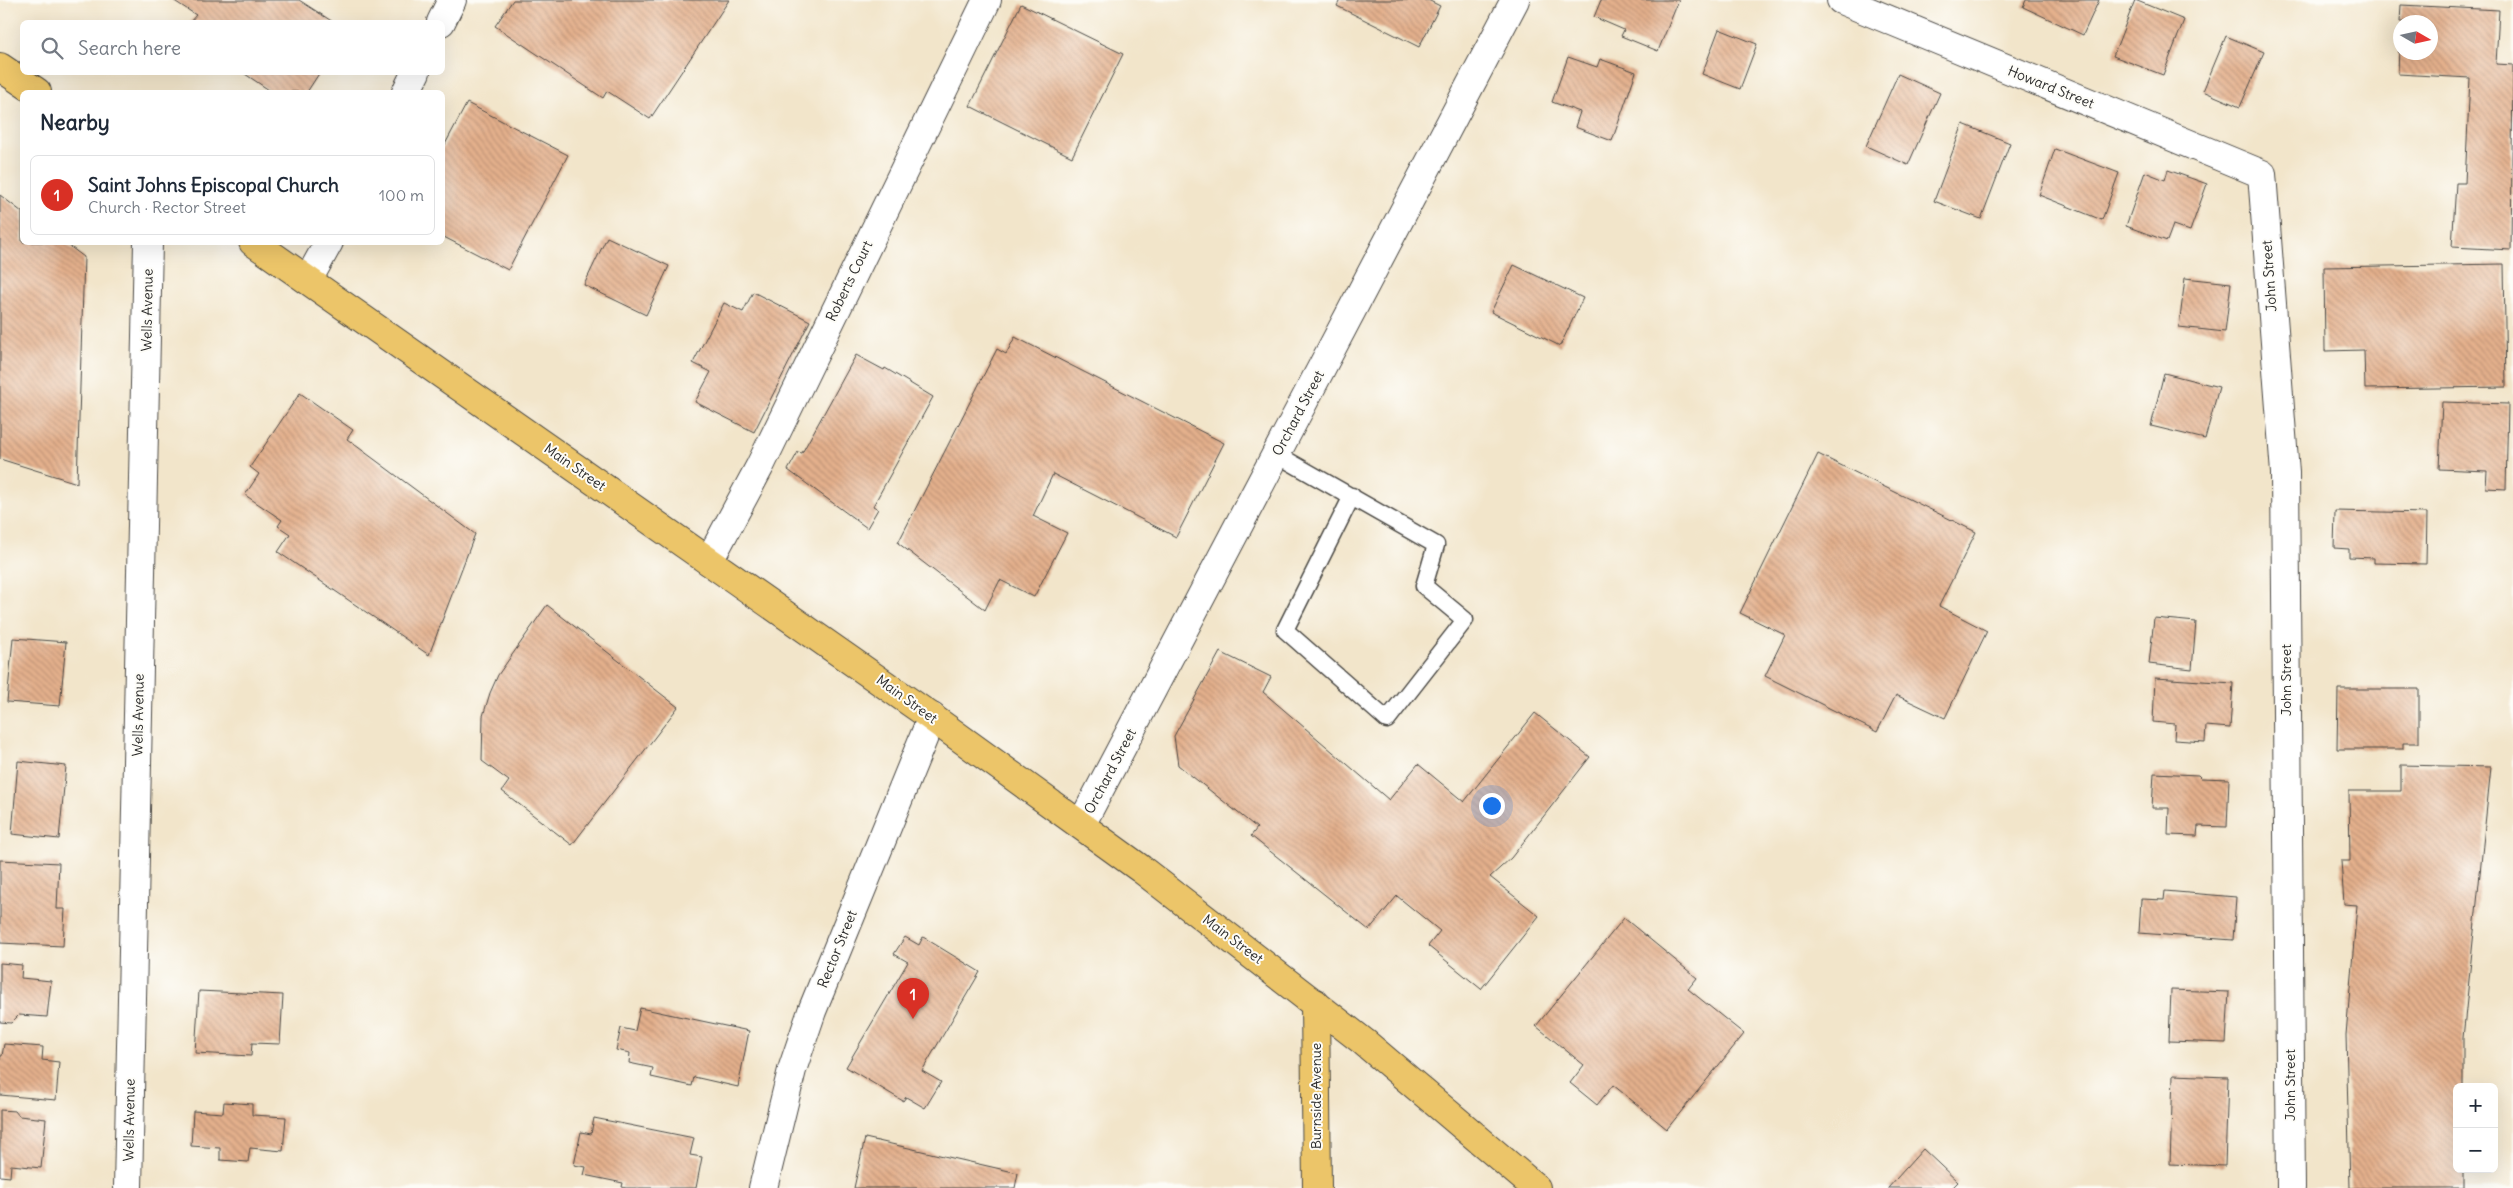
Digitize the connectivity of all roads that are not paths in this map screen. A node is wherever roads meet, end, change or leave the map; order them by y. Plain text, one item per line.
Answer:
1 (452, 0) edge
2 (987, 0) edge
3 (1515, 0) edge
4 (1841, 0) edge
5 (442, 20) edge
6 (0, 68) edge
7 (414, 75) edge
8 (34, 90) edge
9 (407, 90) edge
10 (2262, 174) joint
11 (148, 245) edge
12 (257, 245) edge
13 (327, 245) edge
14 (308, 280) junction
15 (1276, 454) junction
16 (1352, 496) junction
17 (709, 560) junction
18 (932, 717) junction
19 (1081, 825) junction
20 (1316, 1003) junction
21 (128, 1188) edge
22 (763, 1188) edge
23 (1317, 1188) edge
24 (1536, 1188) edge
25 (2290, 1188) edge

1 - 5 street
2 - 17 street, Roberts Court
3 - 15 street, Orchard Street
4 - 10 street, Howard Street
6 - 8 main road
7 - 9 street
10 - 25 street, John Street
11 - 21 street, Wells Avenue
12 - 14 main road, Main Street
13 - 14 street
14 - 17 main road, Main Street
15 - 16 lane
15 - 19 street, Orchard Street
16 - 16 lane
17 - 18 main road, Main Street
18 - 19 main road, Main Street
18 - 22 street, Rector Street
19 - 20 main road, Main Street
20 - 23 main road, Burnside Avenue
20 - 24 main road, Main Street

